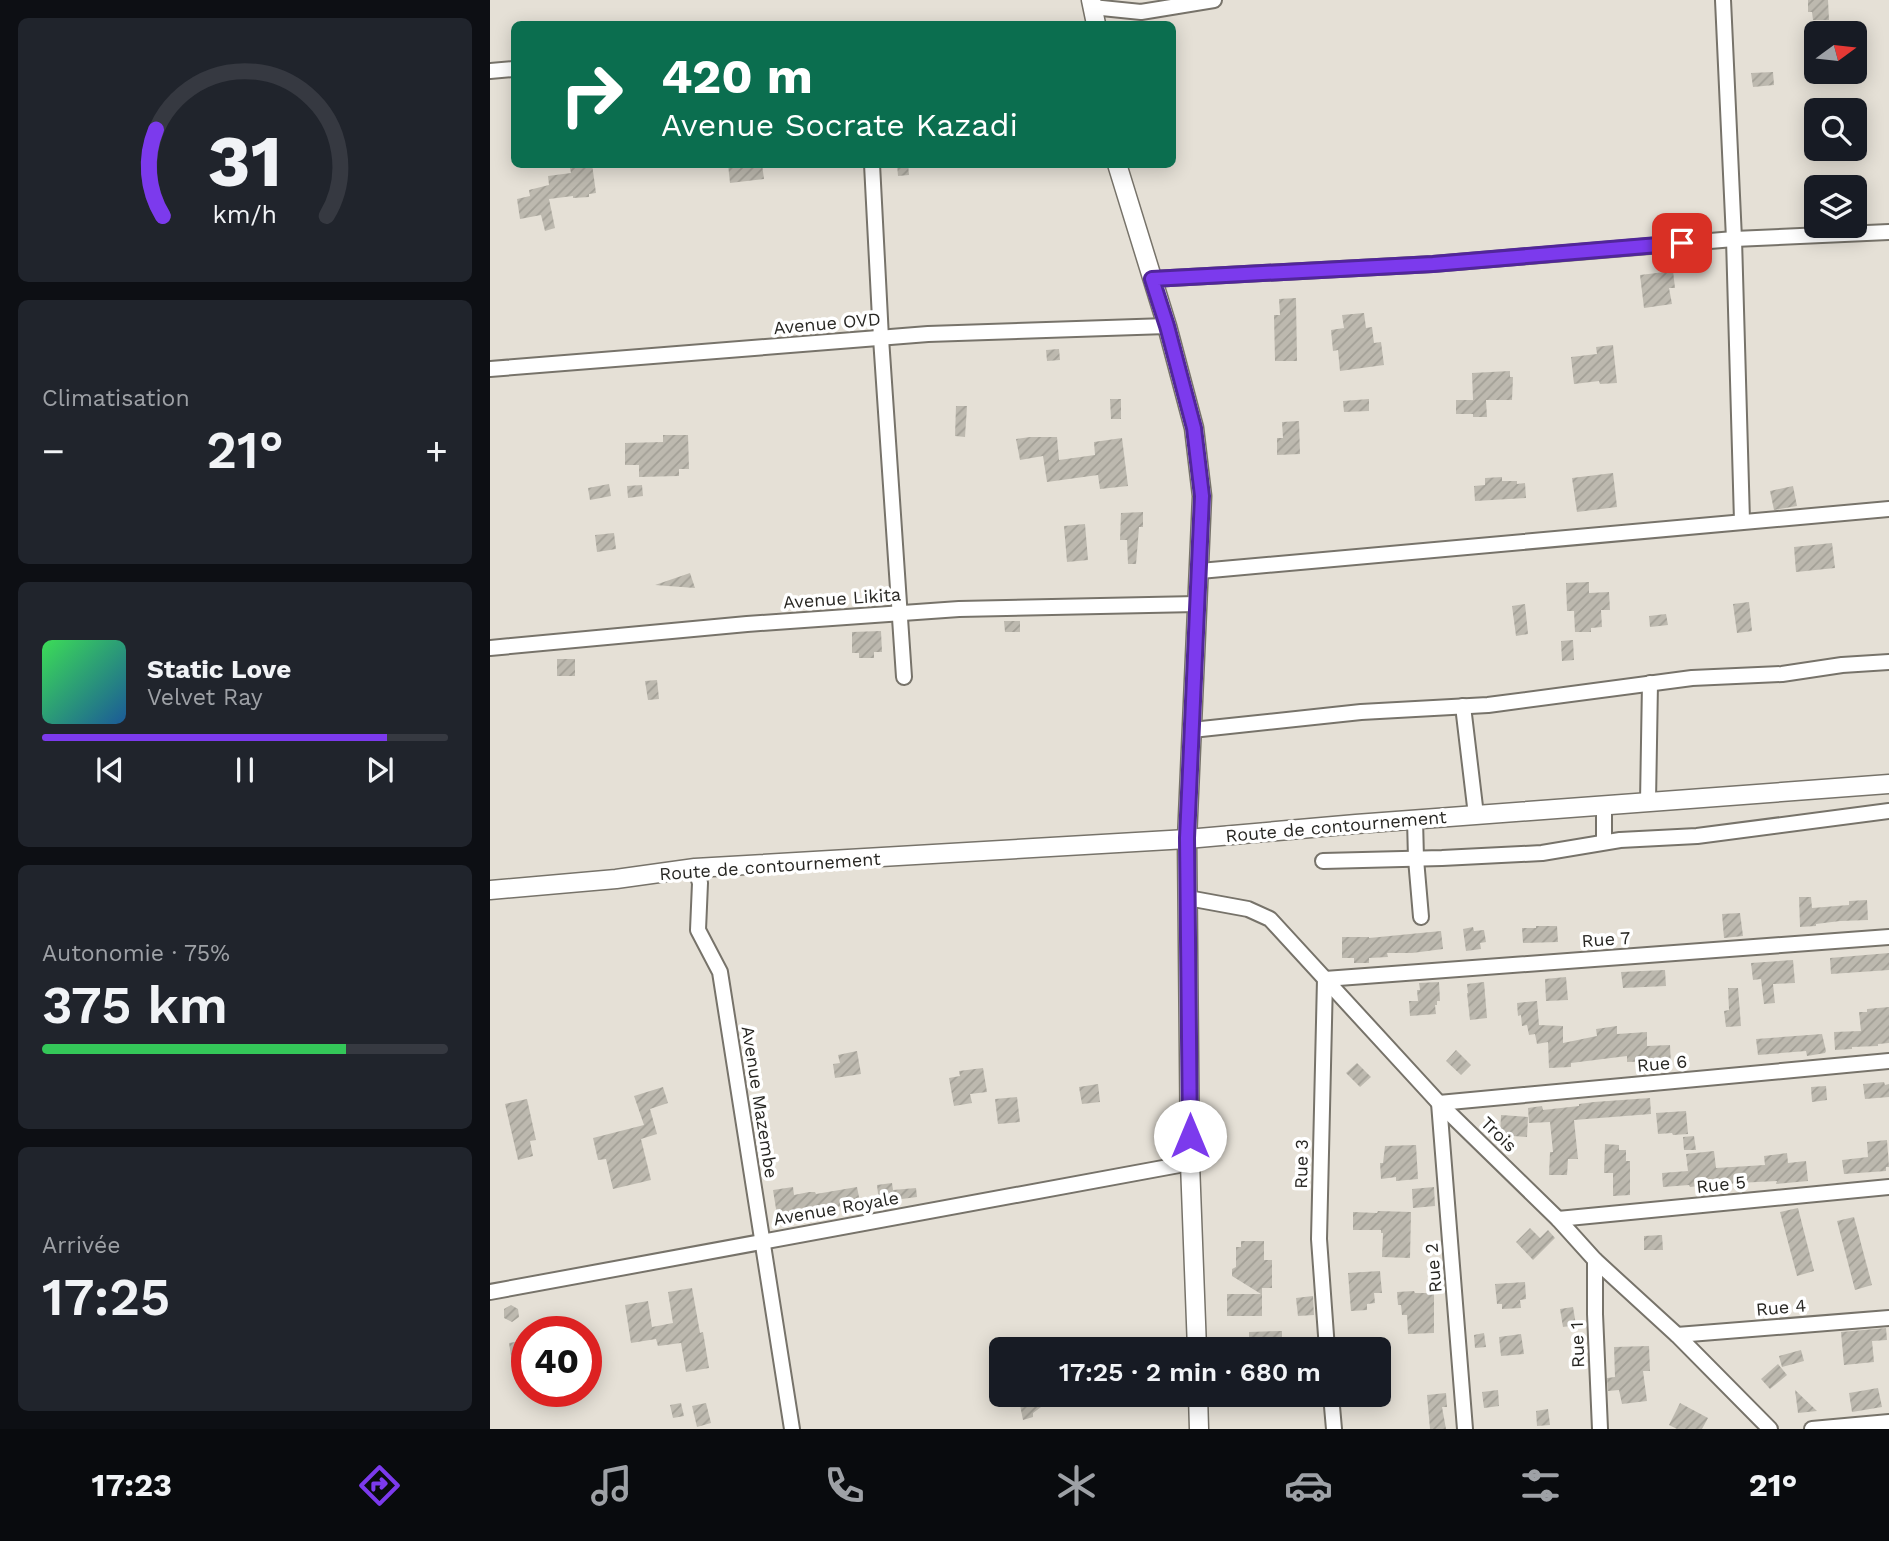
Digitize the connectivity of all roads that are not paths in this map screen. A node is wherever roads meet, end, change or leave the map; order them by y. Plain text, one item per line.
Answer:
1 (1214, 0) edge
2 (1723, 0) edge
3 (1093, 10) edge
4 (511, 69) edge
5 (490, 71) edge
6 (872, 168) edge
7 (1119, 168) edge
8 (1889, 232) edge
9 (1734, 239) junction
10 (1152, 279) junction
11 (1167, 326) junction
12 (881, 338) junction
13 (490, 369) edge
14 (1889, 509) edge
15 (1742, 522) junction
16 (1200, 571) junction
17 (1197, 604) junction
18 (900, 613) junction
19 (490, 648) edge
20 (1889, 662) edge
21 (904, 677) dead end
22 (1650, 684) junction
23 (1463, 706) junction
24 (1192, 730) junction
25 (1889, 784) edge
26 (1648, 802) junction
27 (1605, 805) junction
28 (1889, 810) edge
29 (1476, 815) junction
30 (1415, 819) junction
31 (1187, 838) junction
32 (1605, 842) junction
33 (1416, 859) junction
34 (1323, 860) dead end
35 (695, 868) junction
36 (490, 890) edge
37 (1188, 898) junction
38 (1421, 917) dead end
39 (1889, 937) edge
40 (1325, 979) junction
41 (1889, 1061) edge
42 (1439, 1103) junction
43 (1190, 1163) junction
44 (1889, 1187) edge
45 (1558, 1219) junction
46 (762, 1241) junction
47 (1595, 1260) junction
48 (490, 1292) edge
49 (1889, 1318) edge
50 (1677, 1335) junction
51 (1197, 1337) edge
52 (1326, 1337) edge
53 (1198, 1407) edge
54 (1332, 1407) edge
55 (1889, 1422) edge
56 (792, 1429) edge
57 (1199, 1429) edge
58 (1334, 1429) edge
59 (1465, 1429) edge
60 (1600, 1429) edge
61 (1770, 1429) edge
62 (1812, 1429) edge

1 - 3 street
2 - 9 street
4 - 5 street
6 - 12 street
7 - 10 street
8 - 9 street
9 - 10 street
9 - 15 street
10 - 11 street
11 - 12 street, Avenue OVD
11 - 16 street
12 - 13 street, Avenue OVD
12 - 18 street
14 - 15 street
15 - 16 street
16 - 17 street
17 - 18 street, Avenue Likita
17 - 24 street
18 - 19 street, Avenue Likita
18 - 21 street
20 - 22 street
22 - 23 street
22 - 26 street
23 - 24 street
23 - 29 street
24 - 31 street
25 - 26 street, Route de contournement
26 - 27 street, Route de contournement
27 - 29 street, Route de contournement
27 - 32 street
28 - 32 street
29 - 30 street, Route de contournement
30 - 31 street, Route de contournement
30 - 33 street
31 - 35 street, Route de contournement
31 - 37 street
32 - 33 street
33 - 34 street
33 - 38 street
35 - 36 street, Route de contournement
35 - 46 street, Avenue Mazembe
37 - 40 street, Trois
37 - 43 street
39 - 40 street, Rue 7
40 - 42 street, Trois
40 - 52 street, Rue 3
41 - 42 street, Rue 6
42 - 45 street, Trois
42 - 59 street, Rue 2
43 - 46 street, Avenue Royale
43 - 51 street
44 - 45 street, Rue 5
45 - 47 street, Trois
46 - 48 street, Avenue Royale
46 - 56 street, Avenue Mazembe
47 - 50 street, Trois
47 - 60 street, Rue 1
49 - 50 street, Rue 4
50 - 61 street, Trois
53 - 57 street
54 - 58 street
55 - 62 street

